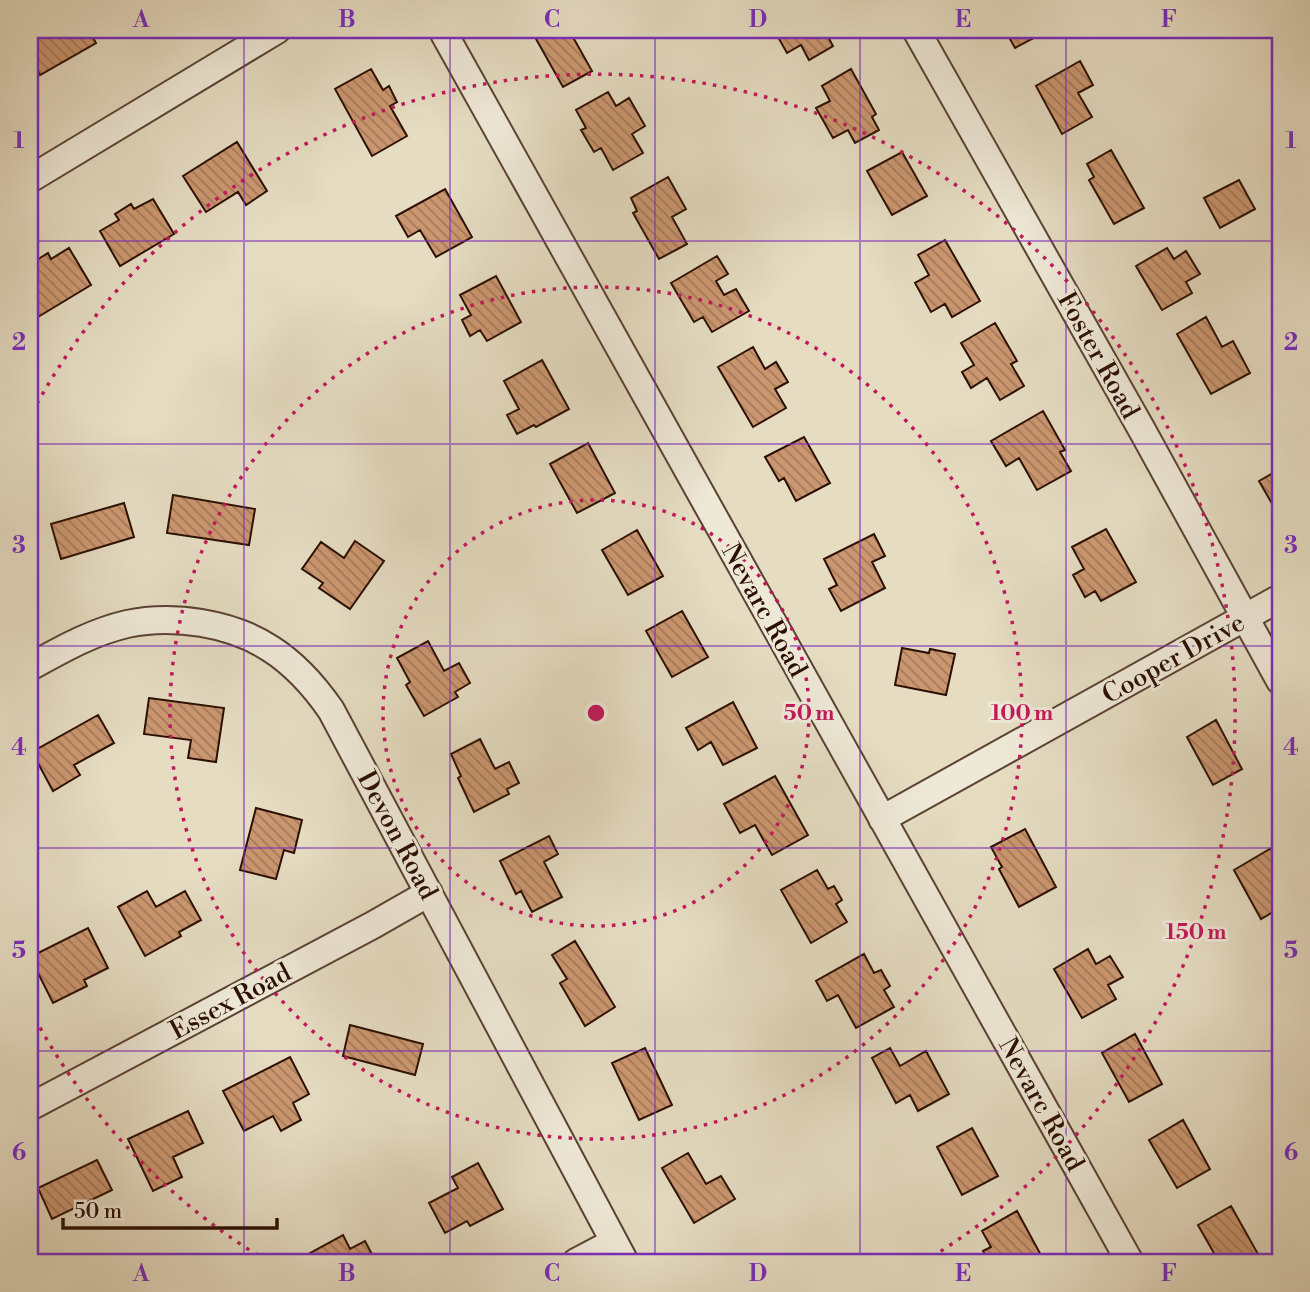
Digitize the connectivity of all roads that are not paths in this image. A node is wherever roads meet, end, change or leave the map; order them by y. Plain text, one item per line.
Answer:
1 (277, 30) edge
2 (442, 30) edge
3 (916, 30) edge
4 (30, 178) edge
5 (1280, 598) edge
6 (1245, 618) junction
7 (30, 667) edge
8 (1280, 681) edge
9 (882, 819) junction
10 (429, 893) junction
11 (30, 1107) edge
12 (620, 1252) edge
13 (576, 1262) edge
14 (1130, 1262) edge

1 - 4 street
2 - 9 street, Nevarc Road
3 - 6 street, Foster Road
5 - 6 street, Cooper Drive
6 - 8 street, Foster Road
6 - 9 street, Cooper Drive
7 - 10 street, Devon Road
9 - 14 street, Nevarc Road
10 - 11 street, Essex Road
10 - 12 street, Devon Road
12 - 13 street

